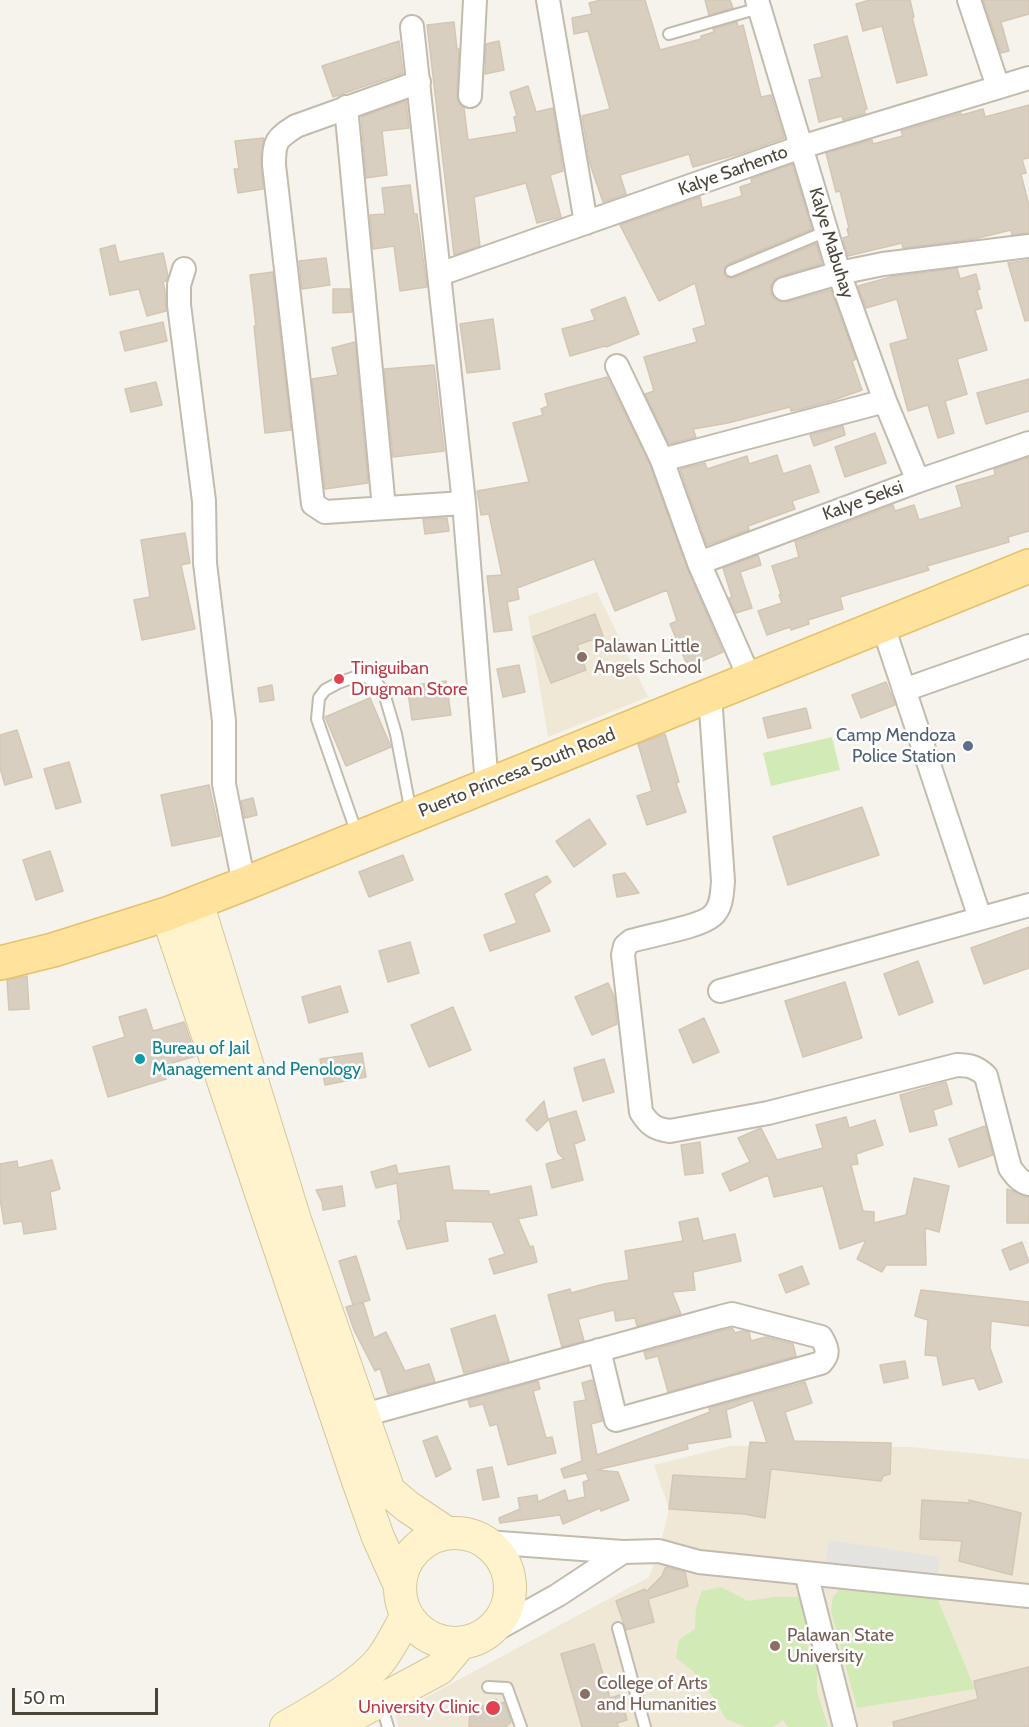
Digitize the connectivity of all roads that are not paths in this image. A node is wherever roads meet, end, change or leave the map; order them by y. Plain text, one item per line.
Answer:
1 (475, 0) edge
2 (548, 0) edge
3 (969, 0) edge
4 (758, 4) edge
5 (412, 27) dead end
6 (669, 34) dead end
7 (1029, 78) edge
8 (419, 82) junction
9 (998, 87) junction
10 (470, 96) dead end
11 (346, 107) junction
12 (801, 147) junction
13 (586, 224) junction
14 (827, 231) junction
15 (1029, 246) edge
16 (184, 269) dead end
17 (731, 271) dead end
18 (839, 273) junction
19 (440, 274) junction
20 (784, 289) dead end
21 (616, 366) dead end
22 (885, 401) junction
23 (1029, 443) edge
24 (662, 460) junction
25 (918, 481) junction
26 (464, 503) junction
27 (384, 508) junction
28 (699, 563) junction
29 (1029, 566) edge
30 (883, 626) junction
31 (1029, 646) edge
32 (750, 679) junction
33 (904, 690) junction
34 (710, 695) junction
35 (486, 785) junction
36 (411, 816) junction
37 (358, 838) junction
38 (244, 884) junction
39 (1029, 905) edge
40 (182, 908) junction
41 (980, 918) junction
42 (0, 963) edge
43 (720, 992) dead end
44 (1029, 1184) edge
45 (599, 1350) junction
46 (363, 1416) junction
47 (447, 1533) junction
48 (486, 1542) junction
49 (623, 1552) junction
50 (806, 1573) junction
51 (1029, 1596) edge
52 (403, 1600) junction
53 (618, 1628) dead end
54 (470, 1641) junction
55 (488, 1687) dead end
56 (374, 1697) edge
57 (286, 1727) edge
58 (331, 1727) edge
59 (521, 1727) edge
60 (645, 1727) edge
61 (845, 1727) edge

1 - 10 street
2 - 13 street
3 - 9 street
4 - 6 lane
4 - 12 street, Kalye Mabuhay
5 - 8 street
7 - 9 street, Kalye Sarhento
8 - 11 street
8 - 19 street
9 - 12 street, Kalye Sarhento
11 - 27 street
11 - 27 street
12 - 13 street, Kalye Sarhento
12 - 14 street, Kalye Mabuhay
13 - 19 street, Kalye Sarhento
14 - 17 lane
14 - 18 street, Kalye Mabuhay
15 - 18 street
16 - 38 street
18 - 20 street
18 - 22 street, Kalye Mabuhay
19 - 26 street
21 - 24 street
22 - 24 street
22 - 25 street, Kalye Mabuhay
23 - 25 street, Kalye Seksi
24 - 28 street
25 - 28 street, Kalye Seksi
26 - 27 street
26 - 35 street
28 - 32 street
29 - 30 main road, Puerto Princesa South Road
30 - 32 main road, Puerto Princesa South Road
30 - 33 street
31 - 33 street
32 - 34 main road, Puerto Princesa South Road
33 - 41 street
34 - 35 main road, Puerto Princesa South Road
34 - 44 street
35 - 36 main road, Puerto Princesa South Road
36 - 37 main road, Puerto Princesa South Road
36 - 37 lane
37 - 38 main road, Puerto Princesa South Road
38 - 40 main road, Puerto Princesa South Road
39 - 41 street
40 - 42 main road, Puerto Princesa South Road
40 - 46 street
40 - 52 street
41 - 43 street
45 - 45 street
45 - 46 street
46 - 47 street
47 - 48 street
47 - 52 street
48 - 49 street
48 - 54 street
49 - 50 street
49 - 54 street
50 - 51 street
50 - 61 street
52 - 54 street
52 - 56 street
53 - 60 lane
54 - 56 street
55 - 59 lane
56 - 57 street
56 - 58 street

